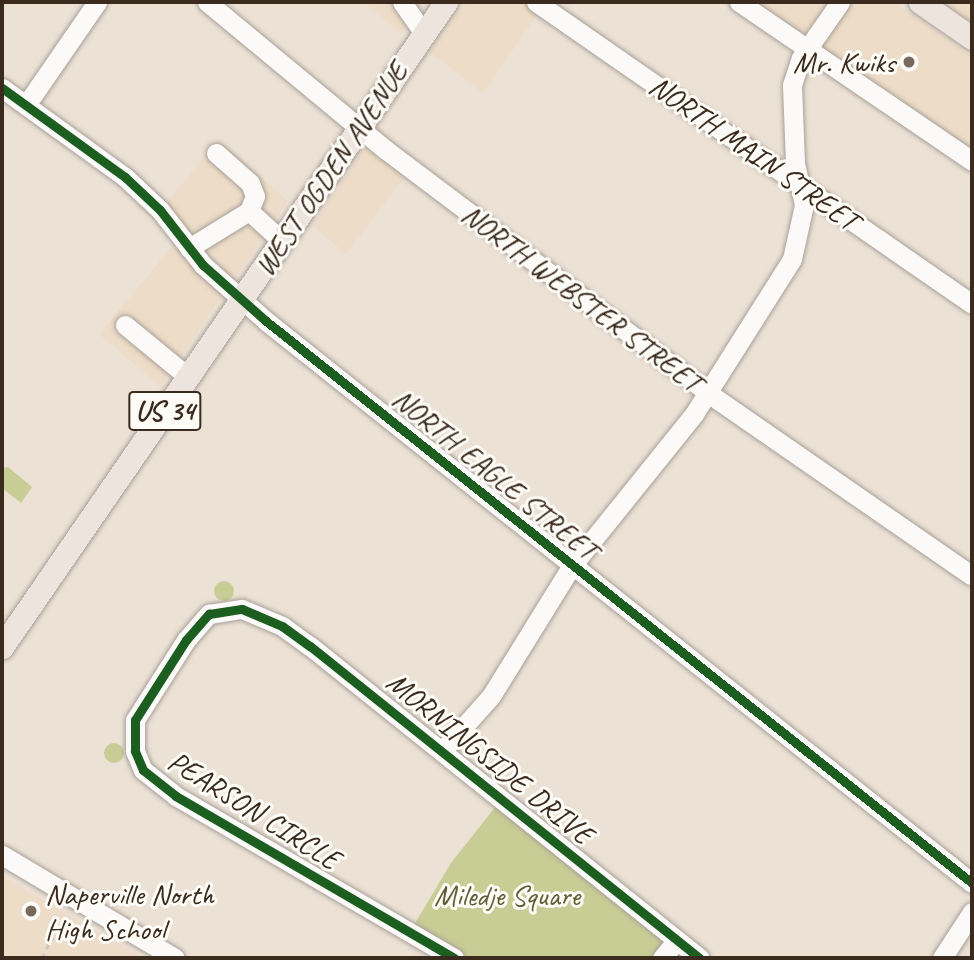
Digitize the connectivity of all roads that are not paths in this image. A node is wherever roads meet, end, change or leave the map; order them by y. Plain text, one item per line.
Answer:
1 (97, 2) edge
2 (207, 2) edge
3 (401, 2) edge
4 (446, 2) edge
5 (536, 2) edge
6 (739, 2) edge
7 (840, 2) edge
8 (920, 2) edge
9 (424, 33) junction
10 (972, 38) edge
11 (808, 48) junction
12 (2, 88) edge
13 (26, 105) junction
14 (360, 128) junction
15 (216, 153) dead end
16 (972, 161) edge
17 (800, 185) junction
18 (248, 211) junction
19 (282, 241) junction
20 (189, 248) junction
21 (241, 300) junction
22 (972, 304) edge
23 (125, 325) dead end
24 (188, 377) junction
25 (708, 393) junction
26 (571, 567) junction
27 (972, 576) edge
28 (242, 608) joint
29 (2, 647) edge
30 (442, 751) junction
31 (2, 855) edge
32 (972, 883) edge
33 (972, 912) edge
34 (677, 940) junction
35 (175, 958) edge
36 (454, 958) edge
37 (663, 958) edge
38 (700, 958) edge
39 (942, 958) edge

1 - 13 street
2 - 14 street, NORTH WEBSTER STREET
3 - 9 street
4 - 9 main road, WEST OGDEN AVENUE / US 34
5 - 17 street, NORTH MAIN STREET
6 - 11 street
7 - 11 street
8 - 10 main road
9 - 14 main road, WEST OGDEN AVENUE / US 34
11 - 16 street
11 - 17 street
12 - 13 street, NORTH EAGLE STREET
13 - 20 street, NORTH EAGLE STREET
14 - 19 main road, WEST OGDEN AVENUE / US 34
14 - 25 street, NORTH WEBSTER STREET
15 - 18 street
17 - 22 street, NORTH MAIN STREET
17 - 25 street
18 - 19 street
18 - 20 street
19 - 21 main road, WEST OGDEN AVENUE / US 34
20 - 21 street, NORTH EAGLE STREET
21 - 24 main road, WEST OGDEN AVENUE / US 34
21 - 26 street, NORTH EAGLE STREET
23 - 24 street
24 - 29 main road, WEST OGDEN AVENUE / US 34
25 - 26 street
25 - 27 street, NORTH WEBSTER STREET
26 - 30 street
26 - 32 street, NORTH EAGLE STREET
28 - 30 street, MORNINGSIDE DRIVE
28 - 36 street, PEARSON CIRCLE
30 - 34 street, MORNINGSIDE DRIVE
31 - 35 street
33 - 39 street
34 - 37 street
34 - 38 street, MORNINGSIDE DRIVE

